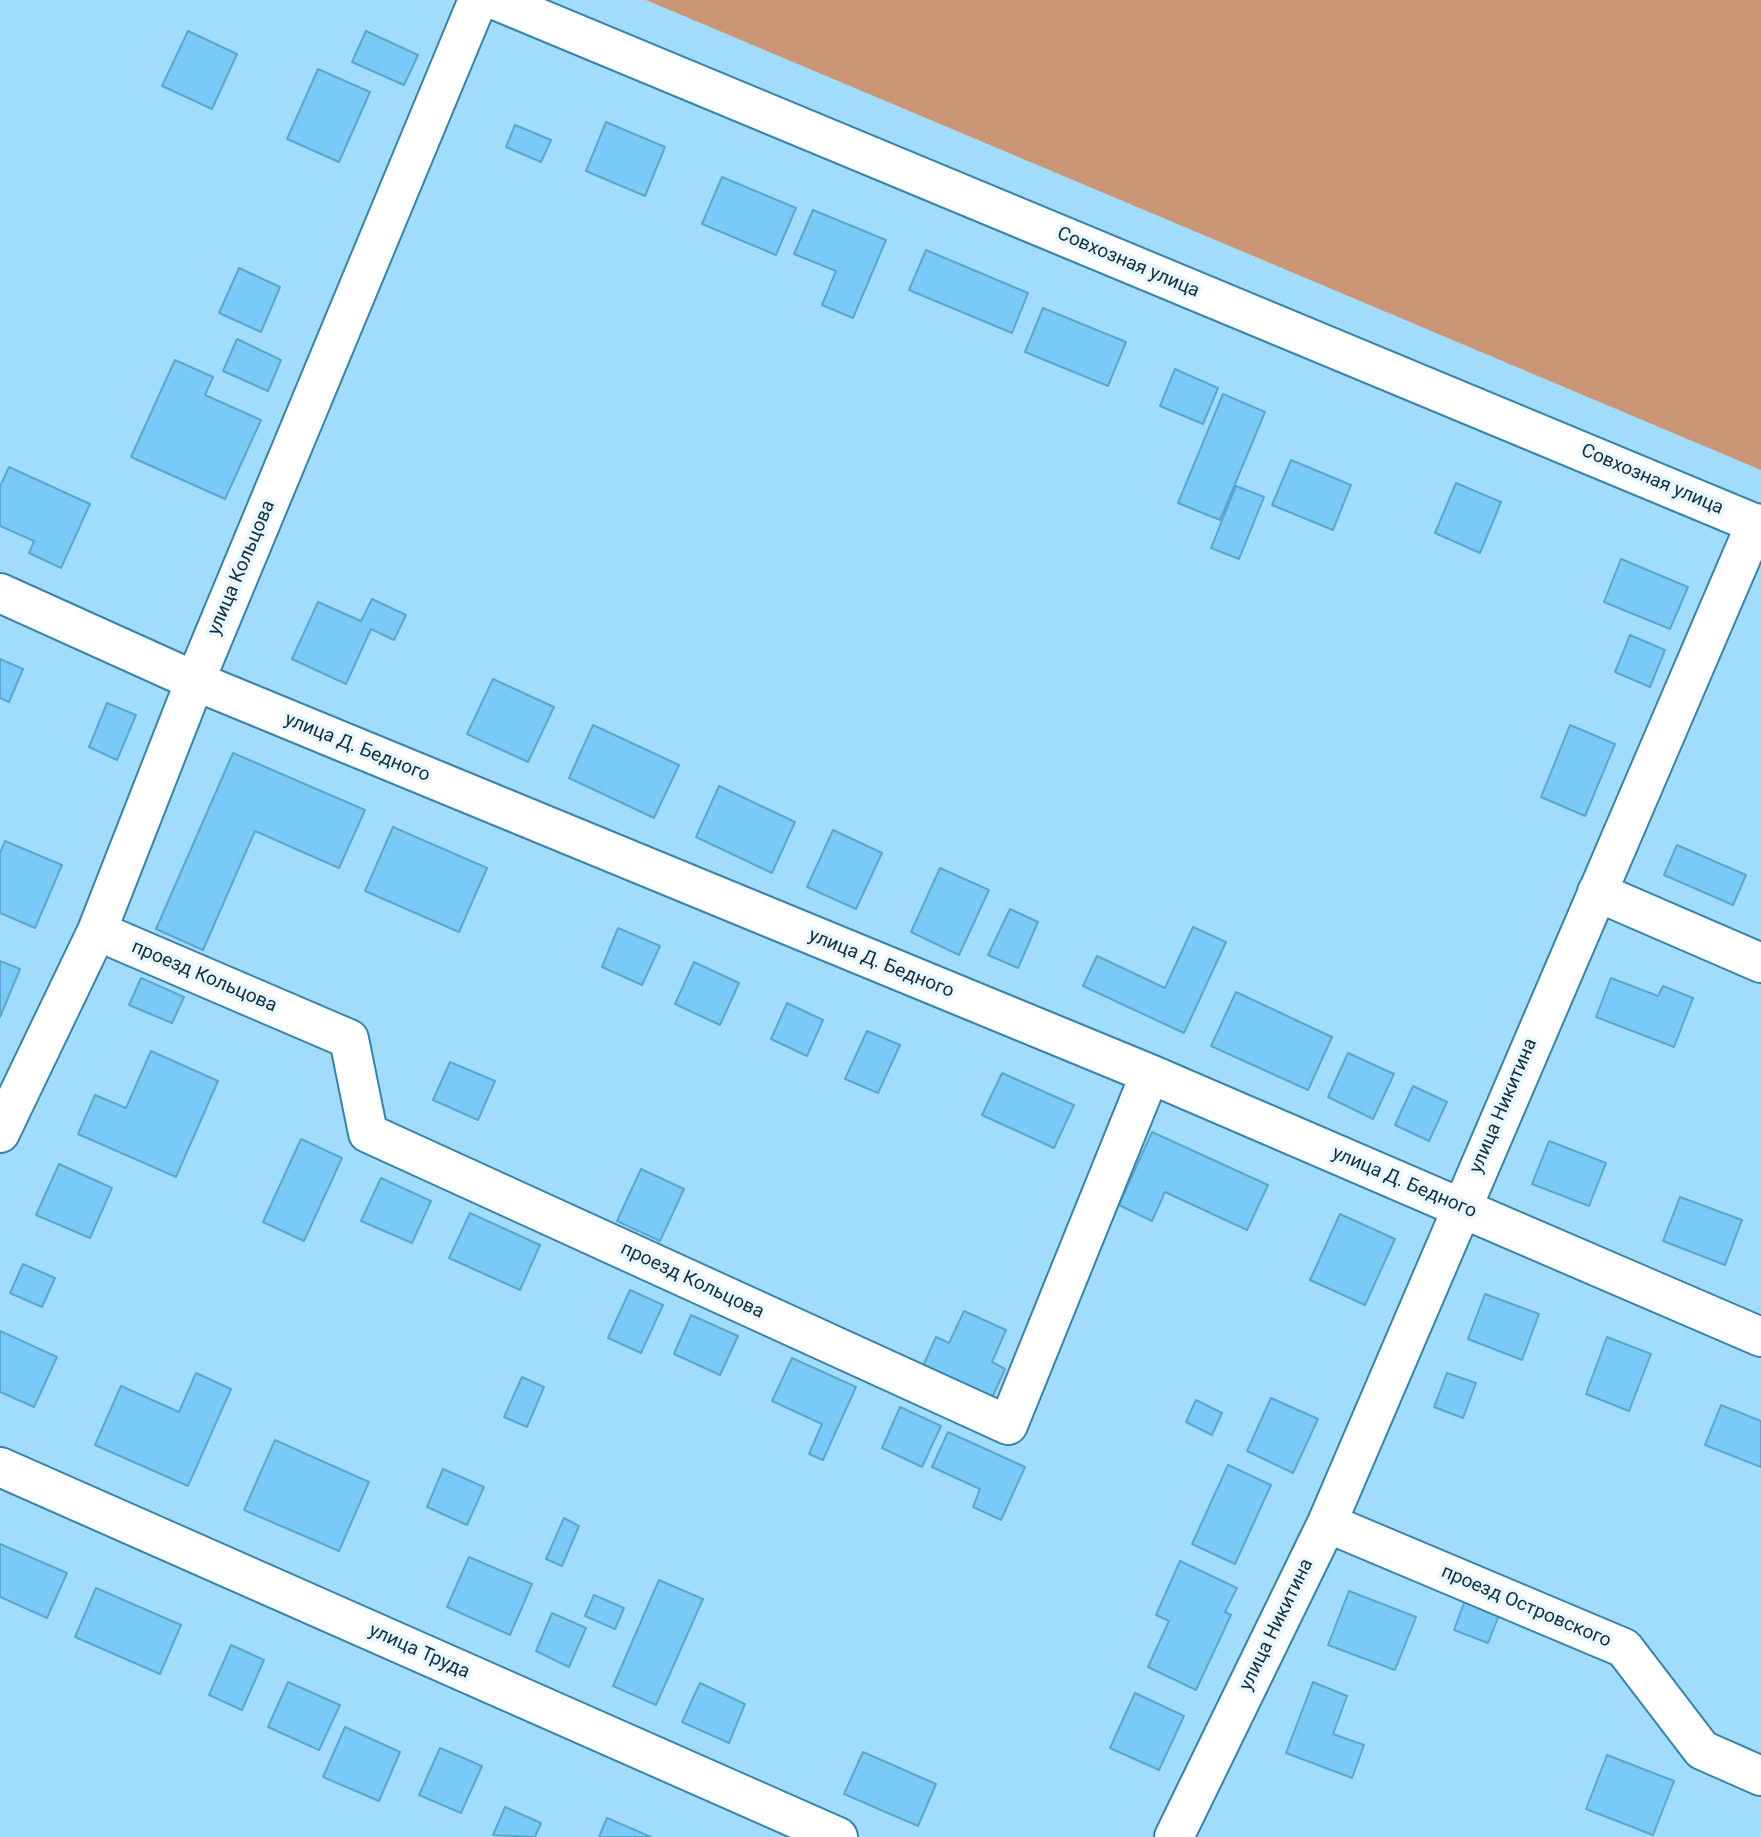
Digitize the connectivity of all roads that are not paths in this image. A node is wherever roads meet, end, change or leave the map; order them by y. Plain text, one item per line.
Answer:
1 (478, 0) edge
2 (495, 0) edge
3 (1758, 524) edge
4 (0, 593) edge
5 (195, 681) junction
6 (1597, 892) junction
7 (97, 931) junction
8 (1761, 963) edge
9 (1150, 1074) junction
10 (0, 1133) edge
11 (1461, 1206) junction
12 (1761, 1338) edge
13 (0, 1467) edge
14 (1327, 1523) junction
15 (1761, 1776) edge
16 (838, 1837) edge
17 (1174, 1837) edge

1 - 5 street, улица Кольцова
2 - 3 street, Совхозная улица
3 - 6 street, улица Никитина
4 - 5 street, улица Д. Бедного
5 - 7 street, улица Кольцова
5 - 9 street, улица Д. Бедного
6 - 8 street
6 - 11 street, улица Никитина
7 - 9 street, проезд Кольцова
7 - 10 street, улица Кольцова
9 - 11 street, улица Д. Бедного
11 - 12 street, улица Д. Бедного
11 - 14 street, улица Никитина
13 - 16 street, улица Труда
14 - 15 street, проезд Островского
14 - 17 street, улица Никитина

